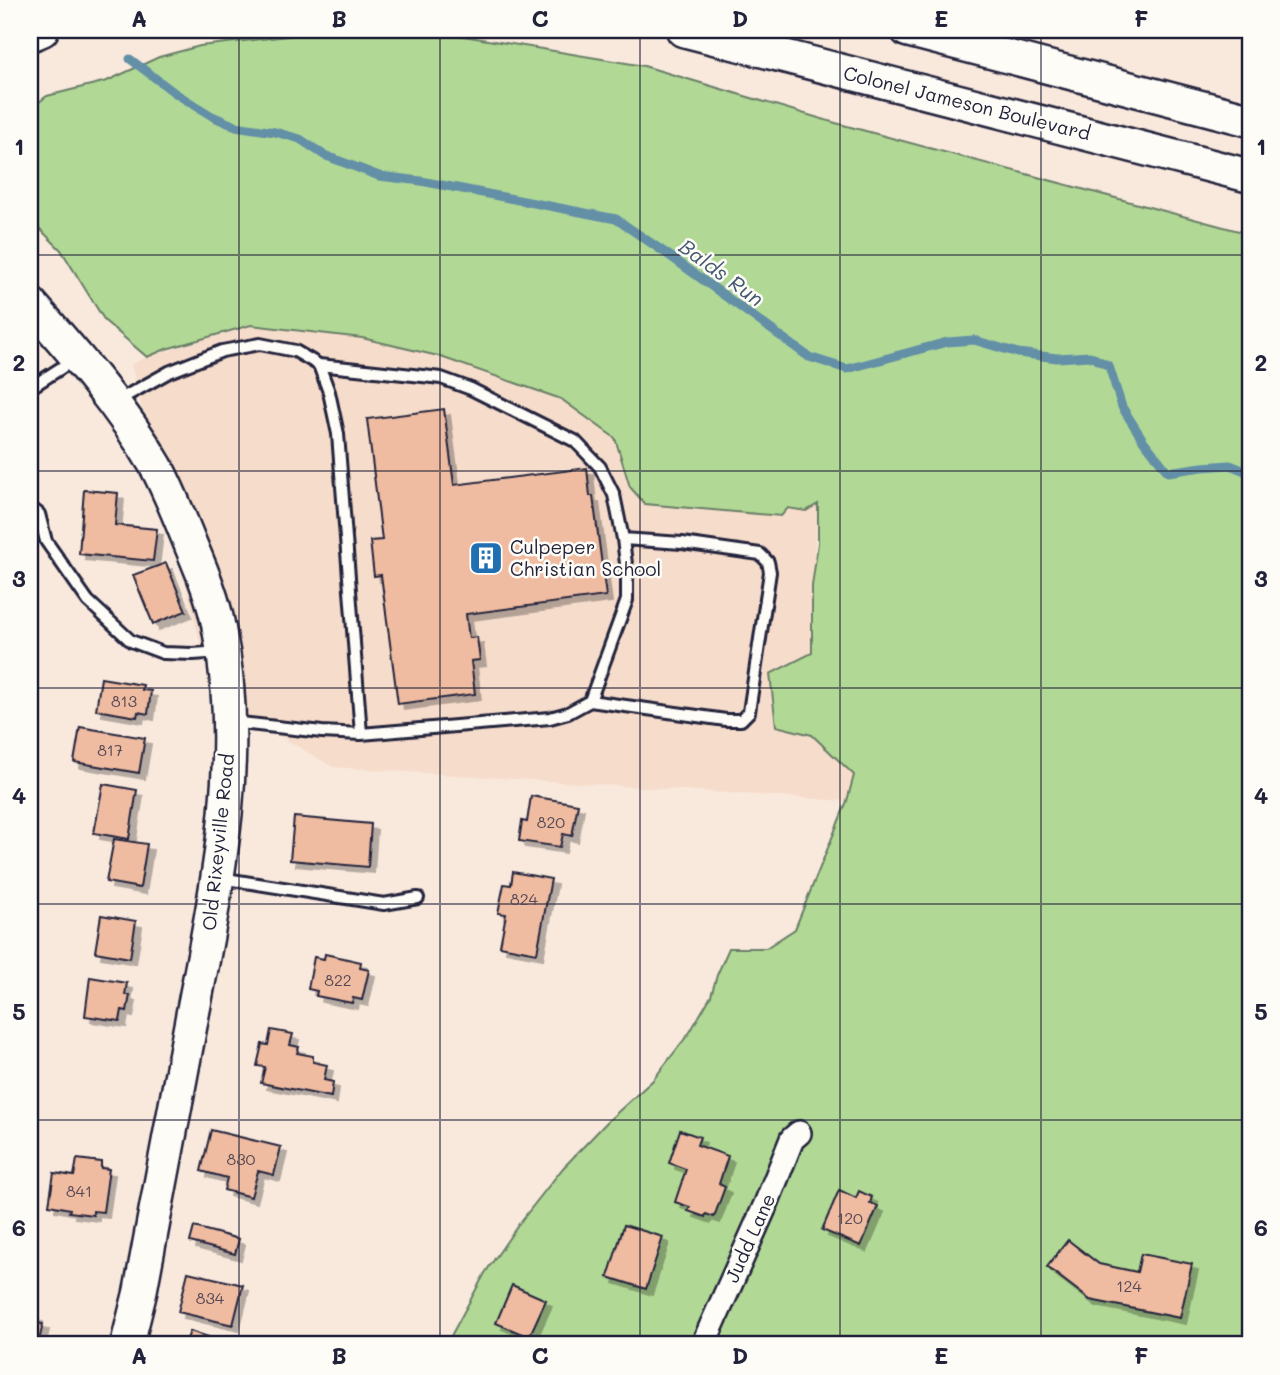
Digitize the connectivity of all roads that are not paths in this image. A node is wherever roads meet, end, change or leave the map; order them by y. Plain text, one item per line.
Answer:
1 (42, 30) edge
2 (683, 30) edge
3 (907, 30) edge
4 (30, 35) edge
5 (1250, 120) edge
6 (1250, 176) edge
7 (30, 303) edge
8 (78, 358) junction
9 (319, 365) junction
10 (30, 388) edge
11 (113, 403) junction
12 (30, 508) edge
13 (623, 540) junction
14 (223, 652) junction
15 (590, 701) junction
16 (229, 722) junction
17 (361, 734) junction
18 (217, 877) junction
19 (418, 898) dead end
20 (799, 1133) dead end
21 (127, 1345) edge
22 (703, 1345) edge

1 - 4 street
2 - 6 street, Colonel Jameson Boulevard
3 - 5 street
7 - 8 street, Old Rixeyville Road
8 - 10 lane
8 - 11 street, Old Rixeyville Road
9 - 11 lane
9 - 13 lane
9 - 17 lane
11 - 14 street, Old Rixeyville Road
12 - 14 lane
13 - 15 lane
13 - 15 lane
14 - 16 street, Old Rixeyville Road
15 - 17 lane
16 - 17 lane
16 - 18 street, Old Rixeyville Road
18 - 19 lane
18 - 21 street, Old Rixeyville Road
20 - 22 street, Judd Lane

